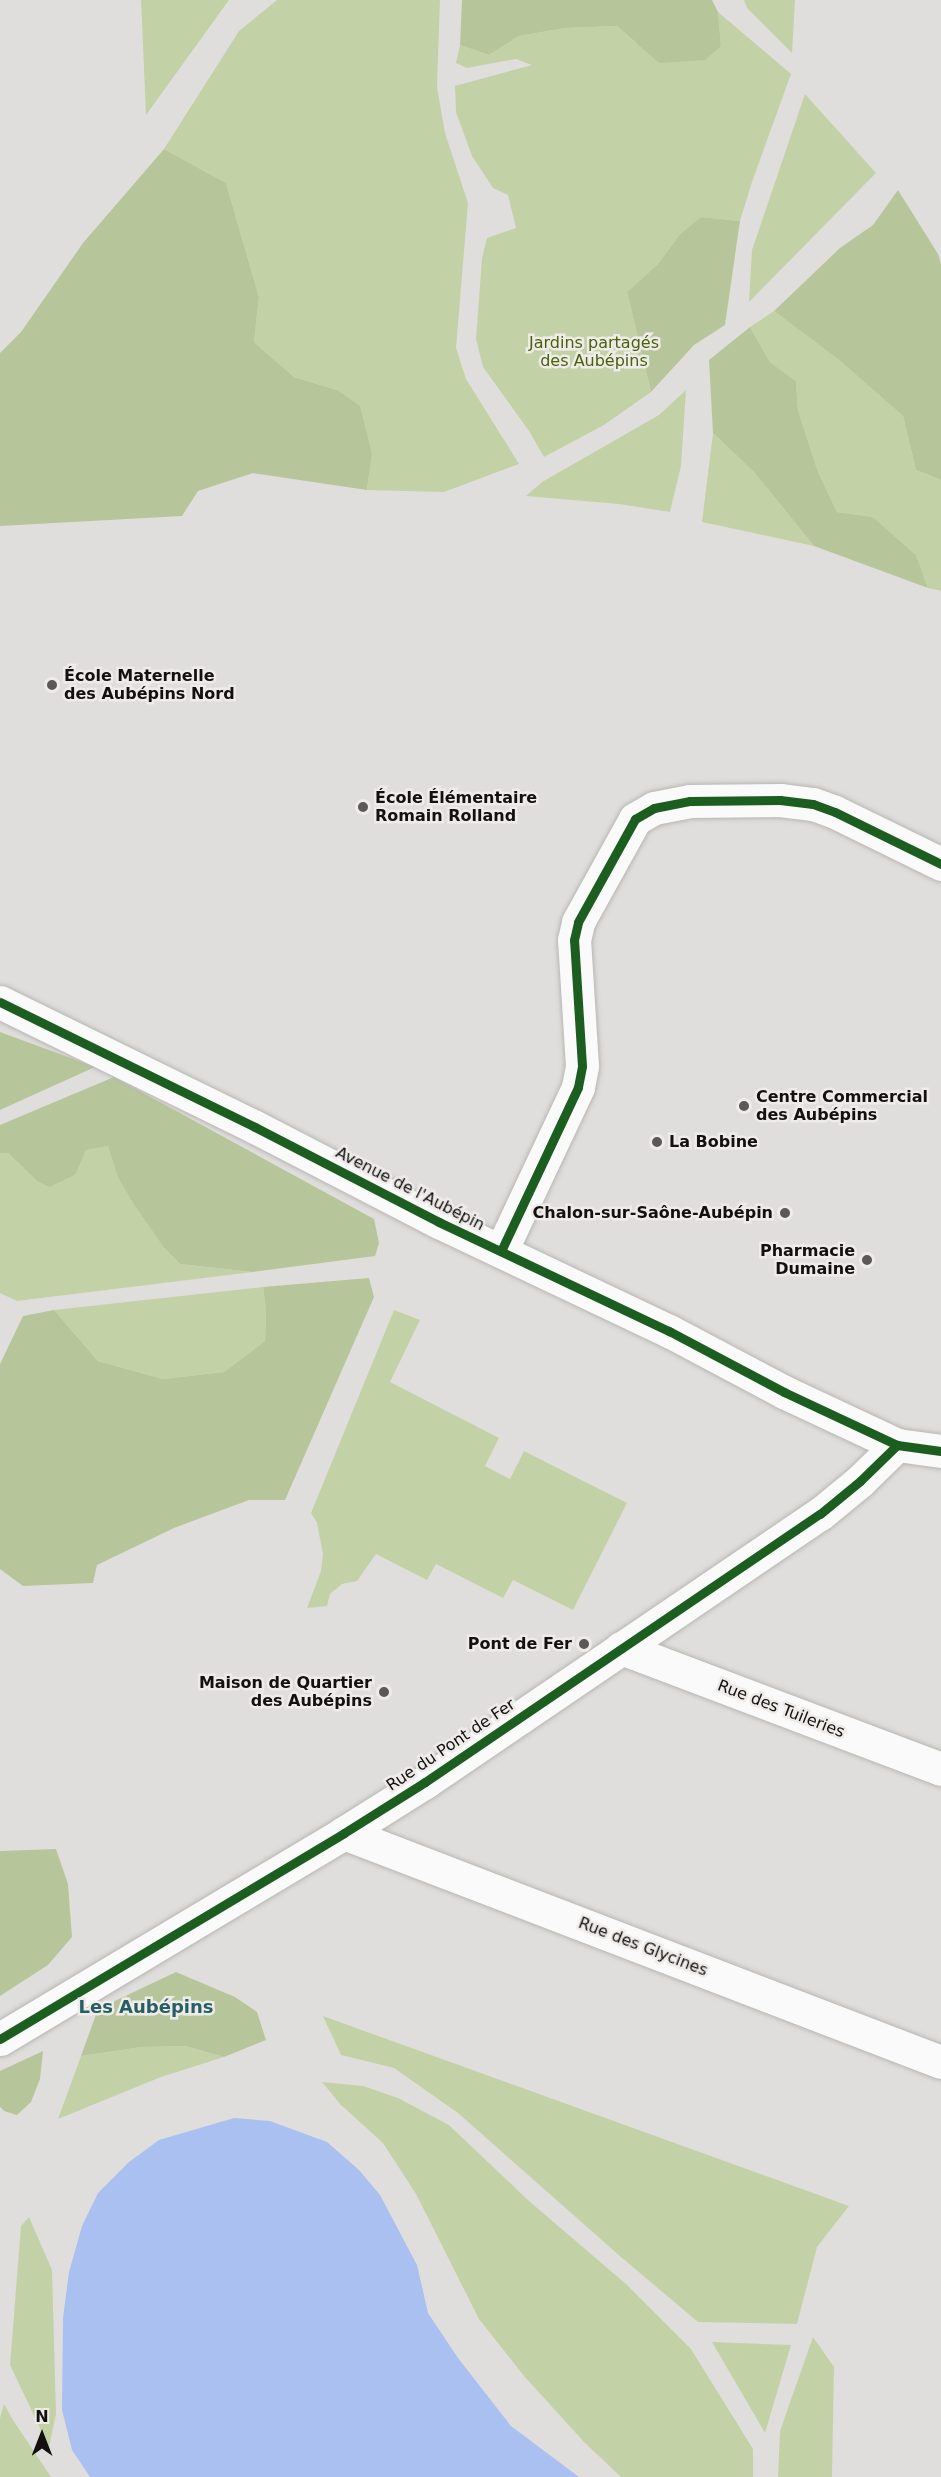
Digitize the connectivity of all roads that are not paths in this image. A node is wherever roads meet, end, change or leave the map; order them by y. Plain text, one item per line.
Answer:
1 (941, 864) edge
2 (0, 1002) edge
3 (501, 1251) junction
4 (897, 1444) junction
5 (941, 1451) edge
6 (621, 1648) junction
7 (941, 1769) edge
8 (344, 1833) junction
9 (0, 2039) edge
10 (941, 2062) edge

1 - 3 street
2 - 3 street, Avenue de l'Aubépin
3 - 4 street, Avenue de l'Aubépin
4 - 5 street, Avenue de l'Aubépin
4 - 6 street, Rue du Pont de Fer
6 - 7 street, Rue des Tuileries
6 - 8 street, Rue du Pont de Fer
8 - 9 street, Rue du Pont de Fer
8 - 10 street, Rue des Glycines

